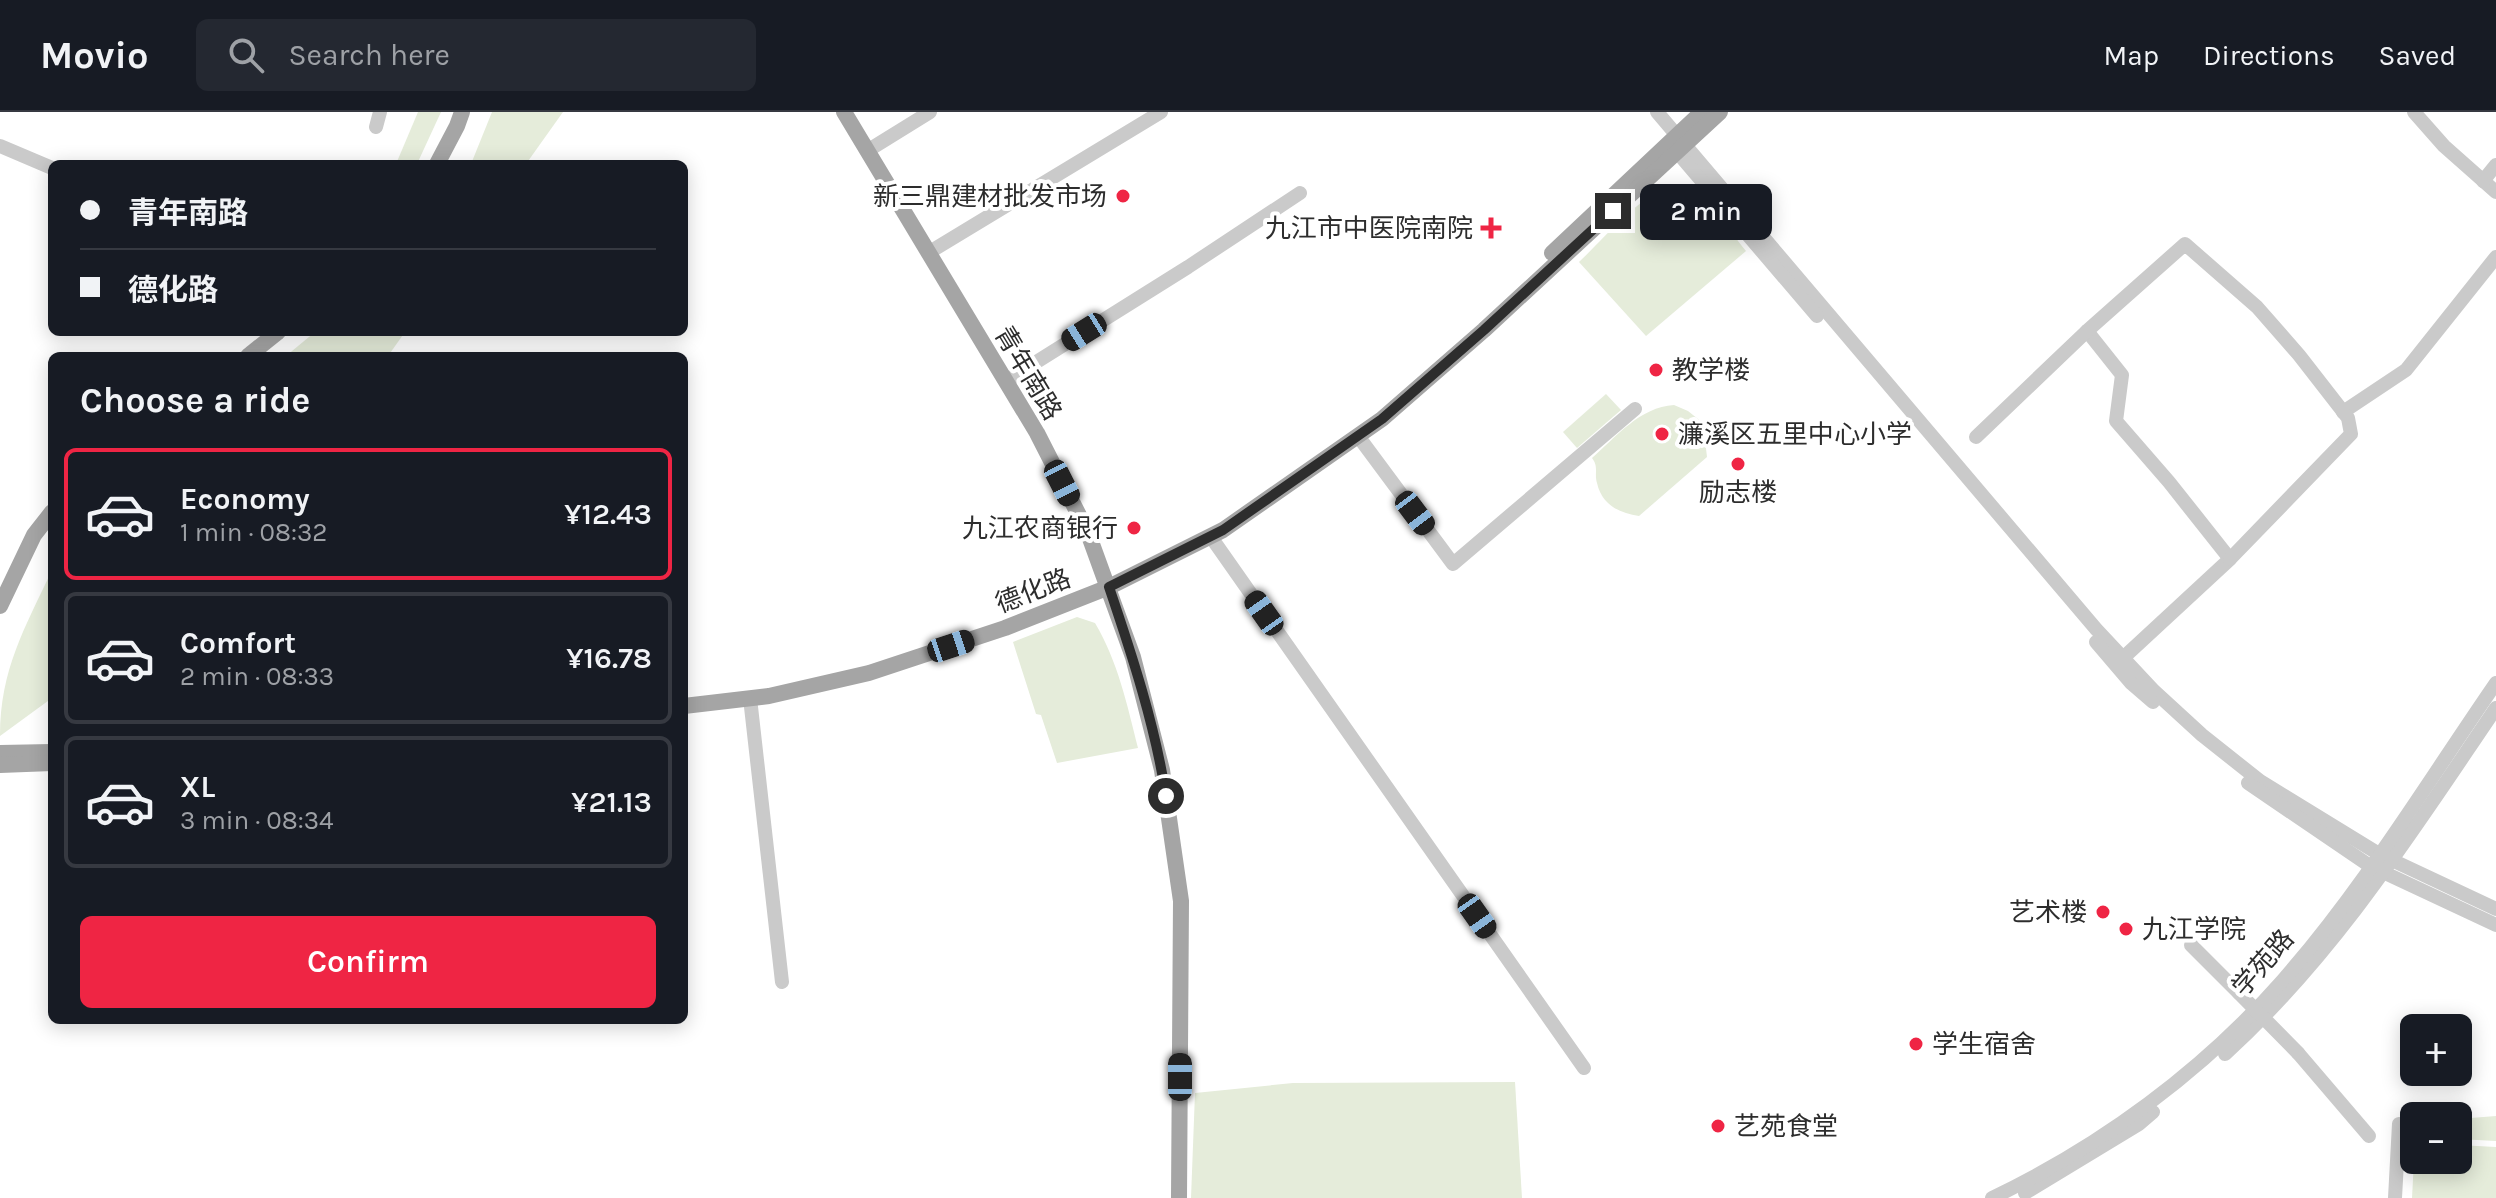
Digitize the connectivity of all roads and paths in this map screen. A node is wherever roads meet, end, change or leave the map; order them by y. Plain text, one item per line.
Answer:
1 (462, 112) edge
2 (844, 112) edge
3 (930, 112) edge
4 (1161, 112) edge
5 (1657, 112) edge
6 (1702, 112) edge
7 (1720, 112) edge
8 (2414, 112) edge
9 (1677, 144) junction
10 (0, 146) edge
11 (867, 151) junction
12 (439, 160) edge
13 (2496, 165) edge
14 (48, 166) edge
15 (2483, 181) junction
16 (2496, 192) edge
17 (1300, 193) dead end
18 (928, 253) junction
19 (2496, 257) edge
20 (2087, 331) junction
21 (273, 336) edge
22 (253, 352) edge
23 (1006, 381) junction
24 (1635, 409) dead end
25 (2343, 412) junction
26 (1358, 436) junction
27 (1976, 437) dead end
28 (48, 517) edge
29 (1211, 537) junction
30 (2230, 559) junction
31 (1107, 583) junction
32 (0, 606) edge
33 (2123, 658) junction
34 (2496, 683) edge
35 (688, 697) edge
36 (750, 698) junction
37 (688, 706) edge
38 (2496, 708) edge
39 (48, 752) edge
40 (0, 753) edge
41 (48, 763) edge
42 (0, 765) edge
43 (2380, 860) junction
44 (2384, 874) junction
45 (2496, 909) edge
46 (2496, 925) edge
47 (2191, 945) dead end
48 (782, 982) dead end
49 (1584, 1068) dead end
50 (2399, 1124) dead end
51 (2369, 1136) dead end
52 (1179, 1198) edge
53 (1992, 1198) edge
54 (2014, 1198) edge
55 (2395, 1198) edge

1 - 12 main road
2 - 11 main road, 青年南路
3 - 11 street
4 - 18 street
5 - 9 street
6 - 9 main road, 德化路
7 - 9 main road, 德化路
8 - 15 street
9 - 26 main road, 德化路
9 - 31 main road, 德化路
9 - 33 street
9 - 43 street
10 - 14 street
11 - 18 main road, 青年南路
13 - 15 street
15 - 16 street
17 - 23 street
18 - 23 main road, 青年南路
19 - 25 street
20 - 25 street
20 - 27 street
20 - 30 street
21 - 22 main road
23 - 31 main road, 青年南路
24 - 26 street
25 - 30 street
26 - 29 main road, 德化路
28 - 32 main road
29 - 31 main road, 德化路
29 - 49 street
30 - 33 street
31 - 35 main road, 德化路
31 - 36 main road, 德化路
31 - 52 main road, 青年南路
33 - 43 street
34 - 43 street, 学苑路
36 - 37 main road, 德化路
36 - 48 street
38 - 43 street, 学苑路
39 - 40 main road
41 - 42 main road
43 - 44 street, 学苑路
43 - 45 street
43 - 53 street, 学苑路
44 - 46 street
44 - 54 street, 学苑路
47 - 51 street, bridge
50 - 55 street

